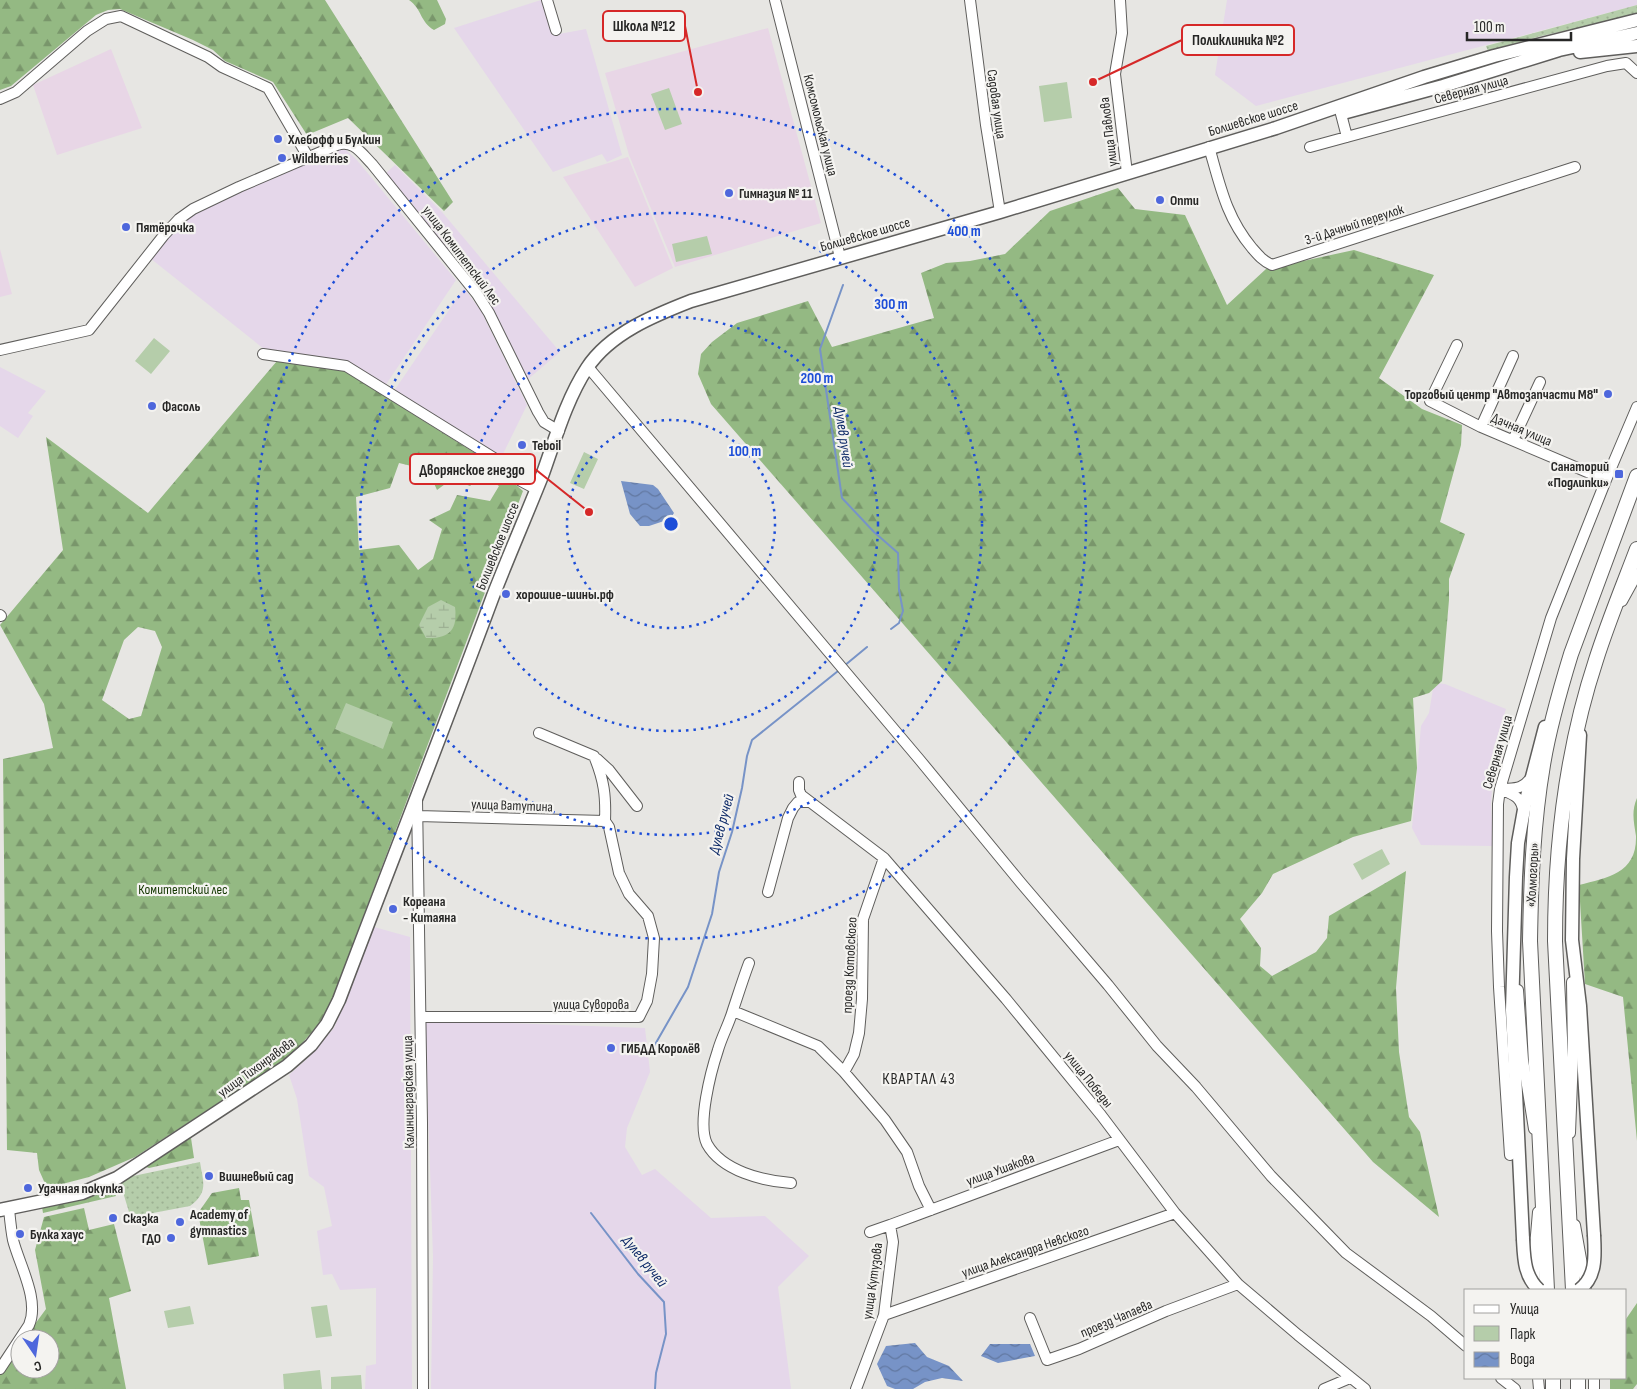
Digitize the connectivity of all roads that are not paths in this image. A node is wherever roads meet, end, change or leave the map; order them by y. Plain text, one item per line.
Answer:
1 (547, 0) edge
2 (775, 0) edge
3 (970, 0) edge
4 (1120, 0) edge
5 (1637, 20) edge
6 (556, 30) dead end
7 (1637, 33) edge
8 (1637, 46) edge
9 (1512, 65) junction
10 (1637, 73) edge
11 (0, 98) edge
12 (1341, 114) junction
13 (1276, 128) junction
14 (1348, 137) junction
15 (1209, 147) junction
16 (1310, 148) dead end
17 (308, 157) junction
18 (1575, 167) dead end
19 (1126, 173) junction
20 (1000, 212) junction
21 (840, 257) junction
22 (1457, 345) dead end
23 (0, 350) edge
24 (263, 354) dead end
25 (1513, 356) dead end
26 (588, 367) junction
27 (1540, 382) dead end
28 (1637, 407) edge
29 (1481, 427) junction
30 (559, 431) junction
31 (1514, 440) junction
32 (1637, 476) edge
33 (1606, 480) junction
34 (536, 489) junction
35 (1637, 549) edge
36 (1637, 574) edge
37 (1605, 632) junction
38 (1564, 677) junction
39 (1582, 707) junction
40 (539, 733) dead end
41 (594, 756) junction
42 (1530, 779) junction
43 (799, 782) dead end
44 (1500, 789) junction
45 (417, 795) junction
46 (810, 802) junction
47 (637, 806) dead end
48 (1524, 813) junction
49 (418, 816) junction
50 (606, 821) junction
51 (398, 844) junction
52 (418, 844) junction
53 (884, 858) junction
54 (768, 892) dead end
55 (1572, 940) junction
56 (1514, 949) junction
57 (749, 963) dead end
58 (733, 1011) junction
59 (421, 1018) junction
60 (844, 1072) junction
61 (1120, 1140) junction
62 (1510, 1155) dead end
63 (1567, 1166) junction
64 (1540, 1167) junction
65 (1541, 1181) junction
66 (1568, 1183) junction
67 (791, 1184) dead end
68 (4, 1210) edge
69 (931, 1210) junction
70 (1175, 1213) junction
71 (890, 1225) junction
72 (870, 1232) dead end
73 (1238, 1284) junction
74 (1535, 1289) edge
75 (1538, 1289) edge
76 (1548, 1289) edge
77 (1573, 1289) edge
78 (1580, 1289) edge
79 (1586, 1289) edge
80 (884, 1315) junction
81 (1030, 1318) dead end
82 (1464, 1344) edge
83 (0, 1369) edge
84 (1350, 1378) junction
85 (1502, 1379) edge
86 (423, 1389) edge
87 (856, 1389) edge
88 (1324, 1389) edge
89 (1365, 1389) edge
90 (1515, 1389) edge

1 - 6 street
2 - 21 street, Комсомольская улица
3 - 20 street, Садовая улица
4 - 19 street, улица Павлова
5 - 13 main road, Болшевское шоссе
7 - 9 main road
8 - 9 main road
9 - 12 main road
10 - 14 street, Северная улица
11 - 17 street
12 - 13 main road
12 - 14 street
13 - 15 main road, Болшевское шоссе
14 - 16 street, Северная улица
15 - 18 street, 3-й Дачный переулок
15 - 19 main road, Болшевское шоссе
17 - 23 street, улица Комитетский Лес
17 - 30 street, улица Комитетский Лес
19 - 20 main road, Болшевское шоссе
20 - 21 main road, Болшевское шоссе
21 - 26 main road, Болшевское шоссе
22 - 29 street, Дачная улица
24 - 34 street
25 - 29 street
26 - 30 main road, Болшевское шоссе
26 - 82 street
27 - 31 street
28 - 33 street, Северная улица
29 - 31 street, Дачная улица
30 - 34 main road, Болшевское шоссе
31 - 33 street, Дачная улица
32 - 38 highway, «Холмогоры»
33 - 44 street, Северная улица
34 - 45 main road, Болшевское шоссе
35 - 37 highway, «Холмогоры»
36 - 37 street
37 - 39 highway, «Холмогоры»
38 - 42 main road
38 - 64 highway, «Холмогоры»
39 - 55 main road
39 - 63 highway, «Холмогоры»
40 - 41 street
41 - 47 street
41 - 50 street
42 - 44 street
42 - 48 main road
43 - 46 street, улица Победы
44 - 48 street
44 - 62 street, Северная улица
45 - 49 street, Калининградская улица
45 - 51 main road, улица Тихонравова
46 - 53 street, улица Победы
46 - 54 street
48 - 56 main road
49 - 50 street, улица Ватутина
49 - 52 street, Калининградская улица
50 - 59 street, улица Суворова
51 - 52 street
51 - 68 main road, улица Тихонравова
52 - 59 street, Калининградская улица
53 - 60 street, проезд Котовского
53 - 61 street, улица Победы
55 - 63 street
55 - 78 main road, bridge
56 - 64 street
56 - 75 main road, bridge
57 - 58 street
58 - 60 street
58 - 67 street
59 - 86 street, Калининградская улица
60 - 69 street
61 - 69 street, улица Ушакова
61 - 70 street, улица Победы
63 - 66 highway, «Холмогоры»
64 - 65 highway, «Холмогоры»
65 - 74 street
65 - 76 highway, «Холмогоры»
66 - 77 highway, «Холмогоры»
66 - 79 street
68 - 83 street
69 - 71 street, улица Ушакова
70 - 73 street, улица Победы
70 - 80 street, улица Александра Невского
71 - 72 street, улица Кутузова
71 - 80 street, улица Кутузова
73 - 81 street, проезд Чапаева
73 - 84 street, улица Победы
80 - 87 street, улица Кутузова
84 - 88 street
84 - 89 street, улица Победы
85 - 90 street

